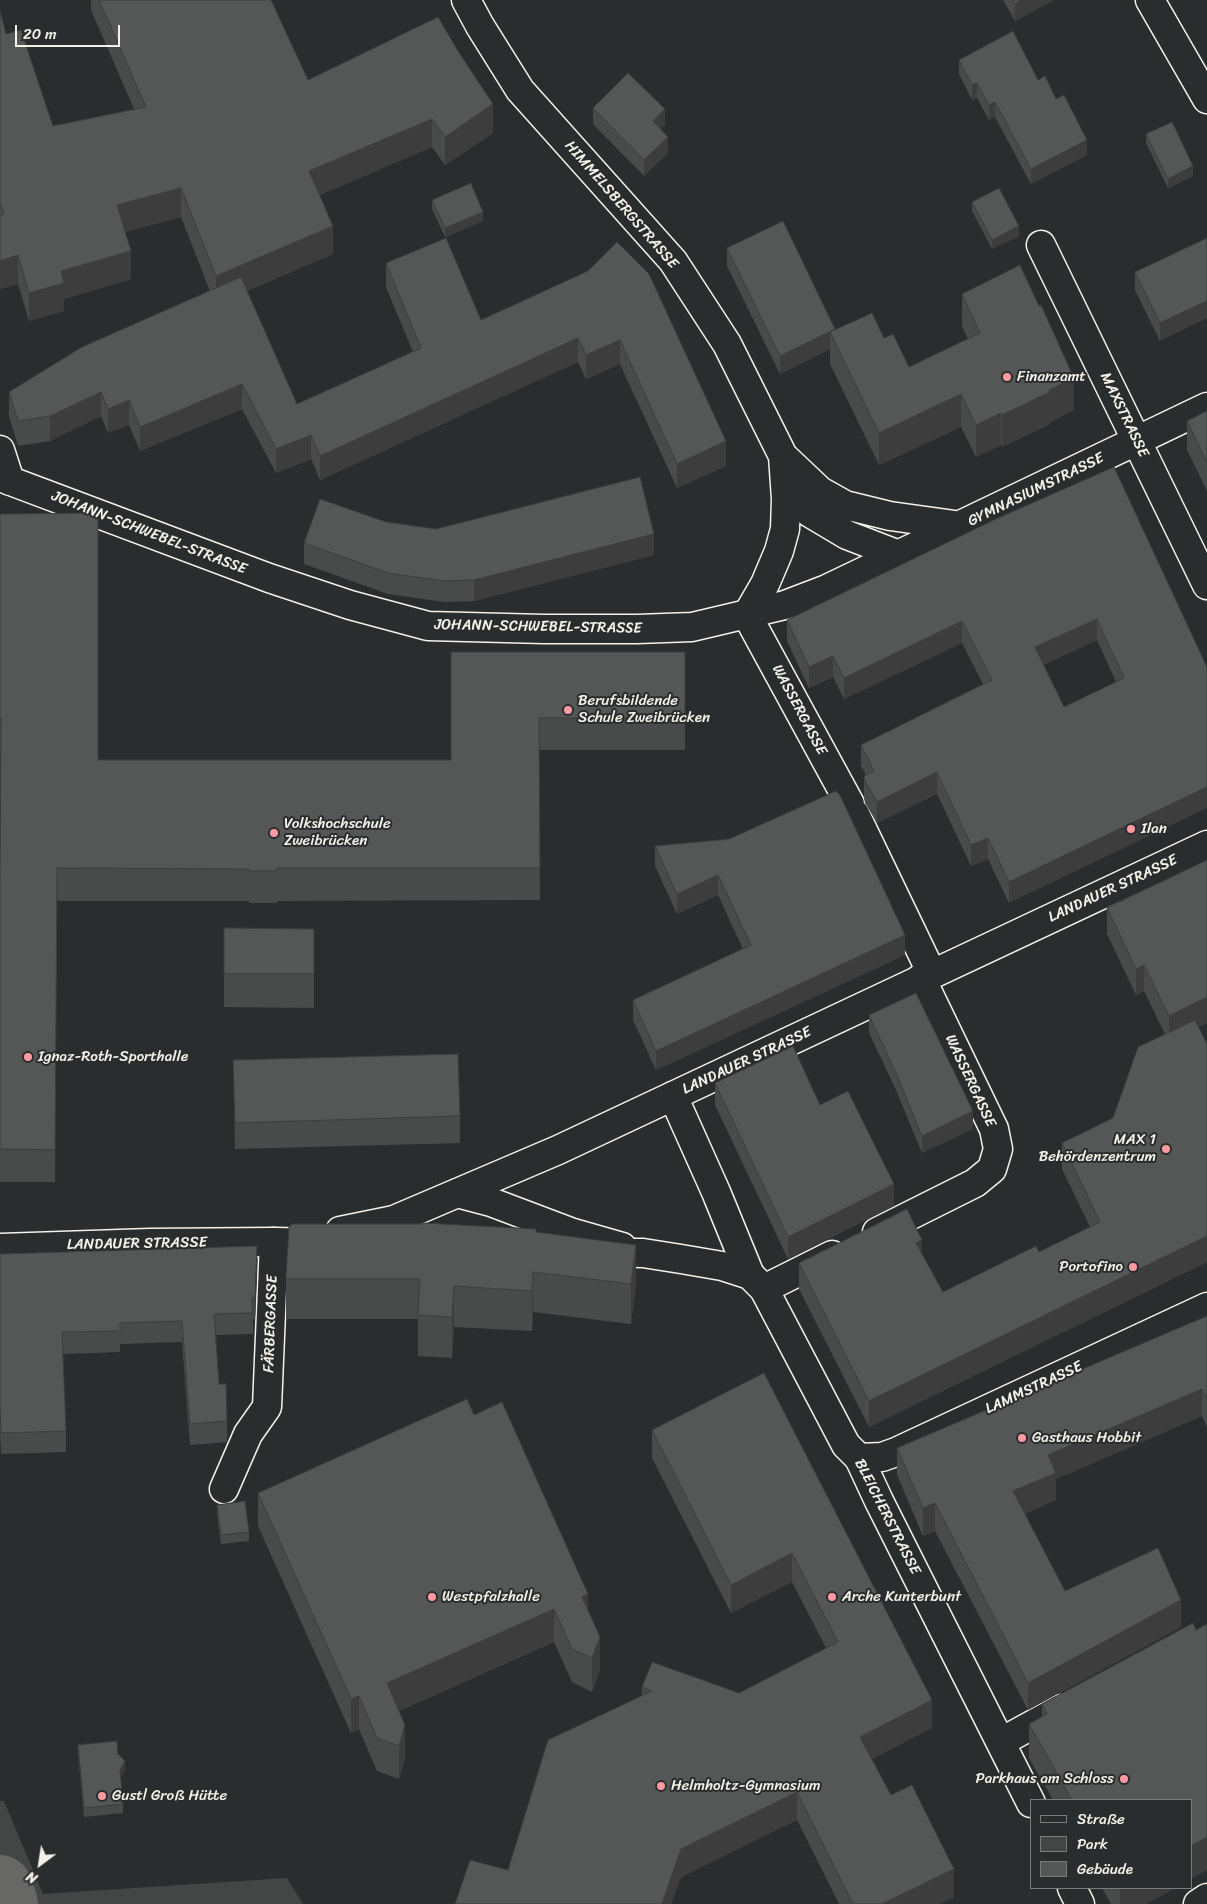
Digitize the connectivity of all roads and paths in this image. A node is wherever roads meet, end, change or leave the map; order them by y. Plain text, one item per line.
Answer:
1 (466, 0) edge
2 (1150, 0) edge
3 (1207, 99) edge
4 (1041, 245) dead end
5 (1207, 407) edge
6 (1137, 442) junction
7 (0, 450) edge
8 (783, 456) junction
9 (5, 479) edge
10 (786, 492) junction
11 (962, 526) junction
12 (899, 555) junction
13 (1207, 585) edge
14 (747, 615) junction
15 (1207, 845) edge
16 (927, 976) junction
17 (673, 1096) junction
18 (458, 1193) junction
19 (274, 1242) junction
20 (392, 1246) edge
21 (0, 1248) edge
22 (548, 1251) edge
23 (643, 1253) junction
24 (757, 1282) junction
25 (1207, 1307) edge
26 (859, 1458) junction
27 (224, 1489) dead end
28 (1085, 1696) edge
29 (1001, 1742) junction
30 (1030, 1801) edge
31 (1072, 1889) edge
32 (1207, 1898) edge
33 (1080, 1904) edge
34 (1198, 1904) edge

1 - 8 street, HIMMELSBERGSTRASSE
2 - 3 street
4 - 6 street, MAXSTRASSE
5 - 6 street, GYMNASIUMSTRASSE
6 - 11 street, GYMNASIUMSTRASSE
6 - 13 street, MAXSTRASSE
7 - 9 street
8 - 10 street, HIMMELSBERGSTRASSE
8 - 11 street, GYMNASIUMSTRASSE
9 - 14 street, JOHANN-SCHWEBEL-STRASSE
10 - 12 street
10 - 14 street, HIMMELSBERGSTRASSE
11 - 12 street, JOHANN-SCHWEBEL-STRASSE
12 - 14 street, JOHANN-SCHWEBEL-STRASSE
14 - 16 street, WASSERGASSE
15 - 16 street, LANDAUER STRASSE
16 - 17 street, LANDAUER STRASSE
16 - 24 street, WASSERGASSE
17 - 18 street, LANDAUER STRASSE
17 - 24 street, BLEICHERSTRASSE
18 - 19 street, LANDAUER STRASSE
18 - 23 street
19 - 20 street, LANDAUER STRASSE
19 - 21 street, LANDAUER STRASSE
19 - 27 street, FÄRBERGASSE
22 - 23 street
23 - 24 street
24 - 26 street, BLEICHERSTRASSE
25 - 26 street, LAMMSTRASSE
26 - 29 street, BLEICHERSTRASSE
28 - 29 street
29 - 30 street, BLEICHERSTRASSE
31 - 33 street
32 - 34 street

